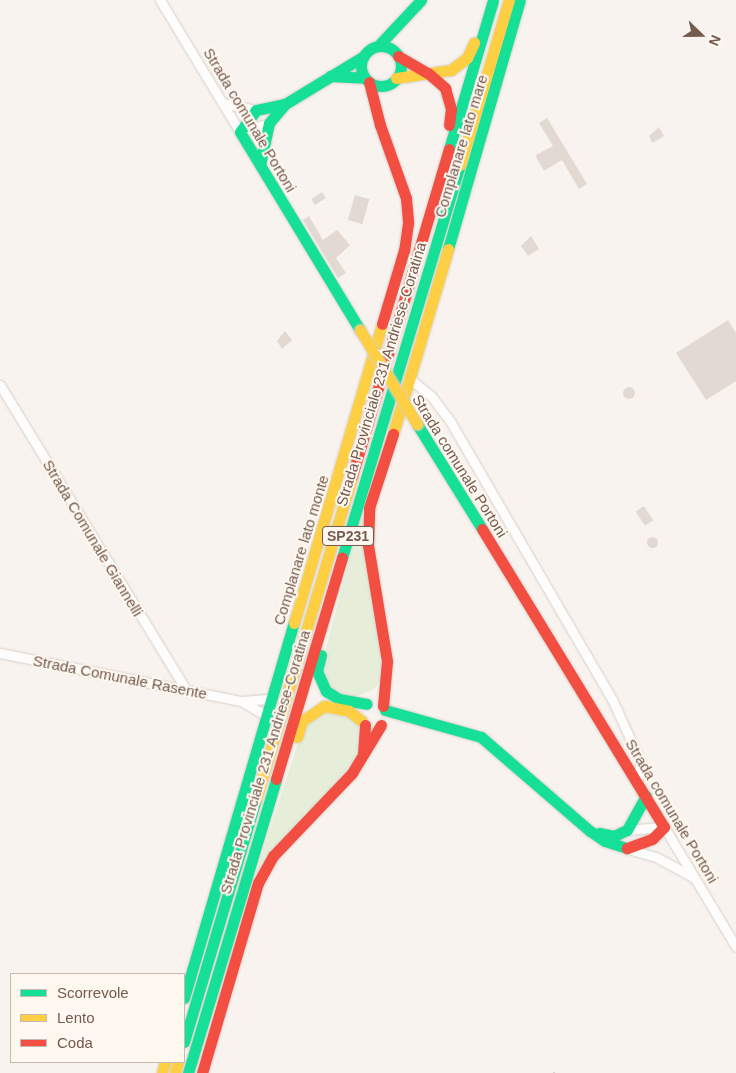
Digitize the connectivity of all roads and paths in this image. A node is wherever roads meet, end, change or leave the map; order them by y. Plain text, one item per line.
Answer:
1 (160, 0) edge
2 (421, 0) edge
3 (487, 0) edge
4 (493, 0) edge
5 (509, 0) edge
6 (520, 0) edge
7 (401, 23) junction
8 (378, 46) junction
9 (397, 55) junction
10 (364, 56) junction
11 (428, 73) junction
12 (330, 76) junction
13 (367, 80) junction
14 (392, 81) junction
15 (223, 103) junction
16 (285, 104) junction
17 (377, 109) junction
18 (256, 110) junction
19 (269, 123) junction
20 (240, 132) junction
21 (260, 165) junction
22 (430, 213) junction
23 (410, 379) junction
24 (0, 385) edge
25 (335, 578) junction
26 (0, 653) edge
27 (386, 680) junction
28 (187, 691) junction
29 (272, 699) junction
30 (241, 701) junction
31 (369, 703) junction
32 (384, 708) junction
33 (267, 716) junction
34 (416, 721) junction
35 (363, 723) junction
36 (382, 725) junction
37 (363, 756) junction
38 (637, 780) junction
39 (646, 796) junction
40 (268, 802) junction
41 (664, 827) junction
42 (627, 830) junction
43 (590, 831) junction
44 (628, 848) junction
45 (694, 877) junction
46 (736, 947) edge
47 (185, 995) edge
48 (185, 1039) edge
49 (188, 1073) edge
50 (202, 1073) edge

1 - 15 street, Strada comunale Portoni
2 - 7 main road
3 - 11 main road
4 - 22 main road, Strada Provinciale 231 Andriese-Coratina / SP231
5 - 25 main road, Strada Provinciale 231 Andriese-Coratina / SP231
6 - 23 main road, Complanare lato mare
7 - 8 main road
7 - 9 main road
8 - 9 main road
8 - 10 main road
9 - 11 main road
9 - 14 main road
10 - 12 main road
10 - 13 main road
11 - 14 main road
11 - 22 main road
12 - 13 main road
12 - 16 main road
13 - 14 main road
13 - 17 main road, Complanare lato monte
14 - 17 main road
15 - 18 street
15 - 20 street, Strada comunale Portoni
16 - 18 main road
16 - 19 main road
17 - 29 main road, Complanare lato monte
18 - 20 main road
19 - 20 street
19 - 21 main road
20 - 21 main road, Strada comunale Portoni
21 - 38 main road, Strada comunale Portoni, bridge
22 - 48 main road, Strada Provinciale 231 Andriese-Coratina / SP231
23 - 27 main road, Complanare lato mare
23 - 38 street
24 - 28 street, Strada Comunale Giannelli
25 - 31 main road
25 - 40 main road, Strada Provinciale 231 Andriese-Coratina / SP231
26 - 28 street, Strada Comunale Rasente
27 - 31 main road
27 - 32 main road, Complanare lato mare
28 - 30 street, Strada Comunale Rasente
29 - 30 street
29 - 33 main road, Complanare lato monte
30 - 33 street
31 - 32 main road
31 - 35 main road
32 - 34 main road
32 - 36 main road
33 - 47 main road, Complanare lato monte
34 - 36 main road
34 - 43 main road
35 - 36 main road
35 - 37 main road
35 - 40 main road
36 - 37 main road
37 - 50 main road
38 - 39 main road, Strada comunale Portoni
39 - 41 main road, Strada comunale Portoni
39 - 42 main road
40 - 49 main road, Strada Provinciale 231 Andriese-Coratina / SP231
41 - 42 street
41 - 44 main road
41 - 45 street, Strada comunale Portoni
42 - 43 main road
43 - 44 main road
44 - 45 street
45 - 46 street, Strada comunale Portoni

